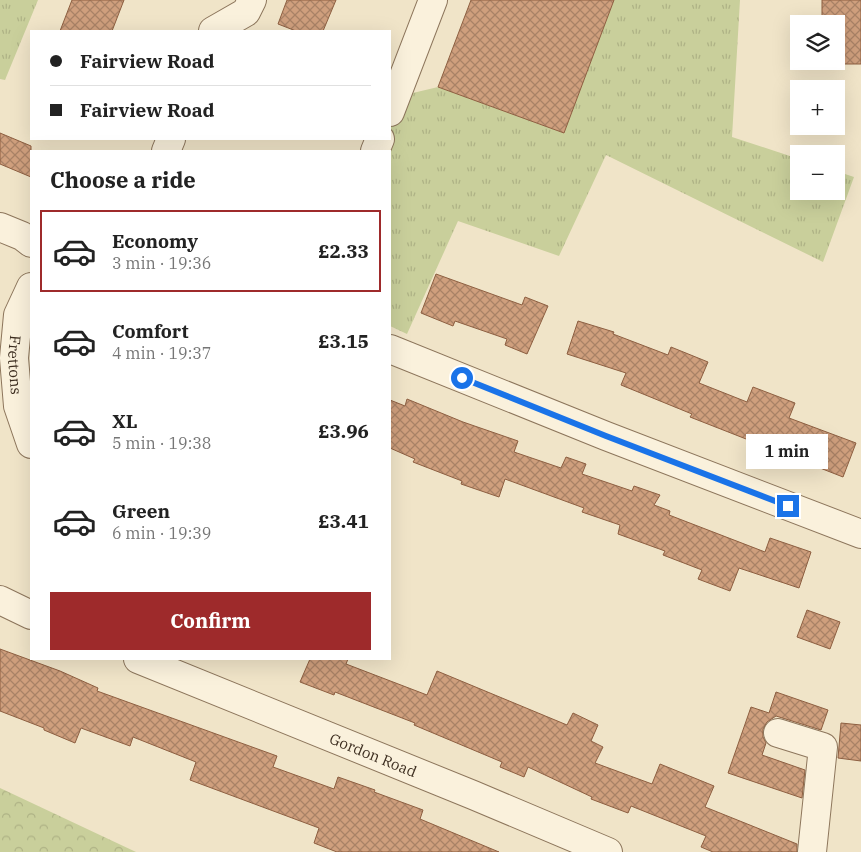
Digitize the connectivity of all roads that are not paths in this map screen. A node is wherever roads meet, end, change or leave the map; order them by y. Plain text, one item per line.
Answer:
1 (252, 0) edge
2 (433, 0) edge
3 (215, 30) edge
4 (391, 109) edge
5 (0, 227) edge
6 (30, 242) edge
7 (30, 290) edge
8 (391, 349) edge
9 (30, 441) edge
10 (861, 534) edge
11 (0, 600) edge
12 (30, 615) edge
13 (140, 660) edge
14 (778, 733) dead end
15 (608, 852) edge
16 (812, 852) edge

1 - 3 street
2 - 4 street
5 - 6 street
7 - 9 street, Frettons
8 - 10 street
11 - 12 street
13 - 15 street, Gordon Road
14 - 16 street

